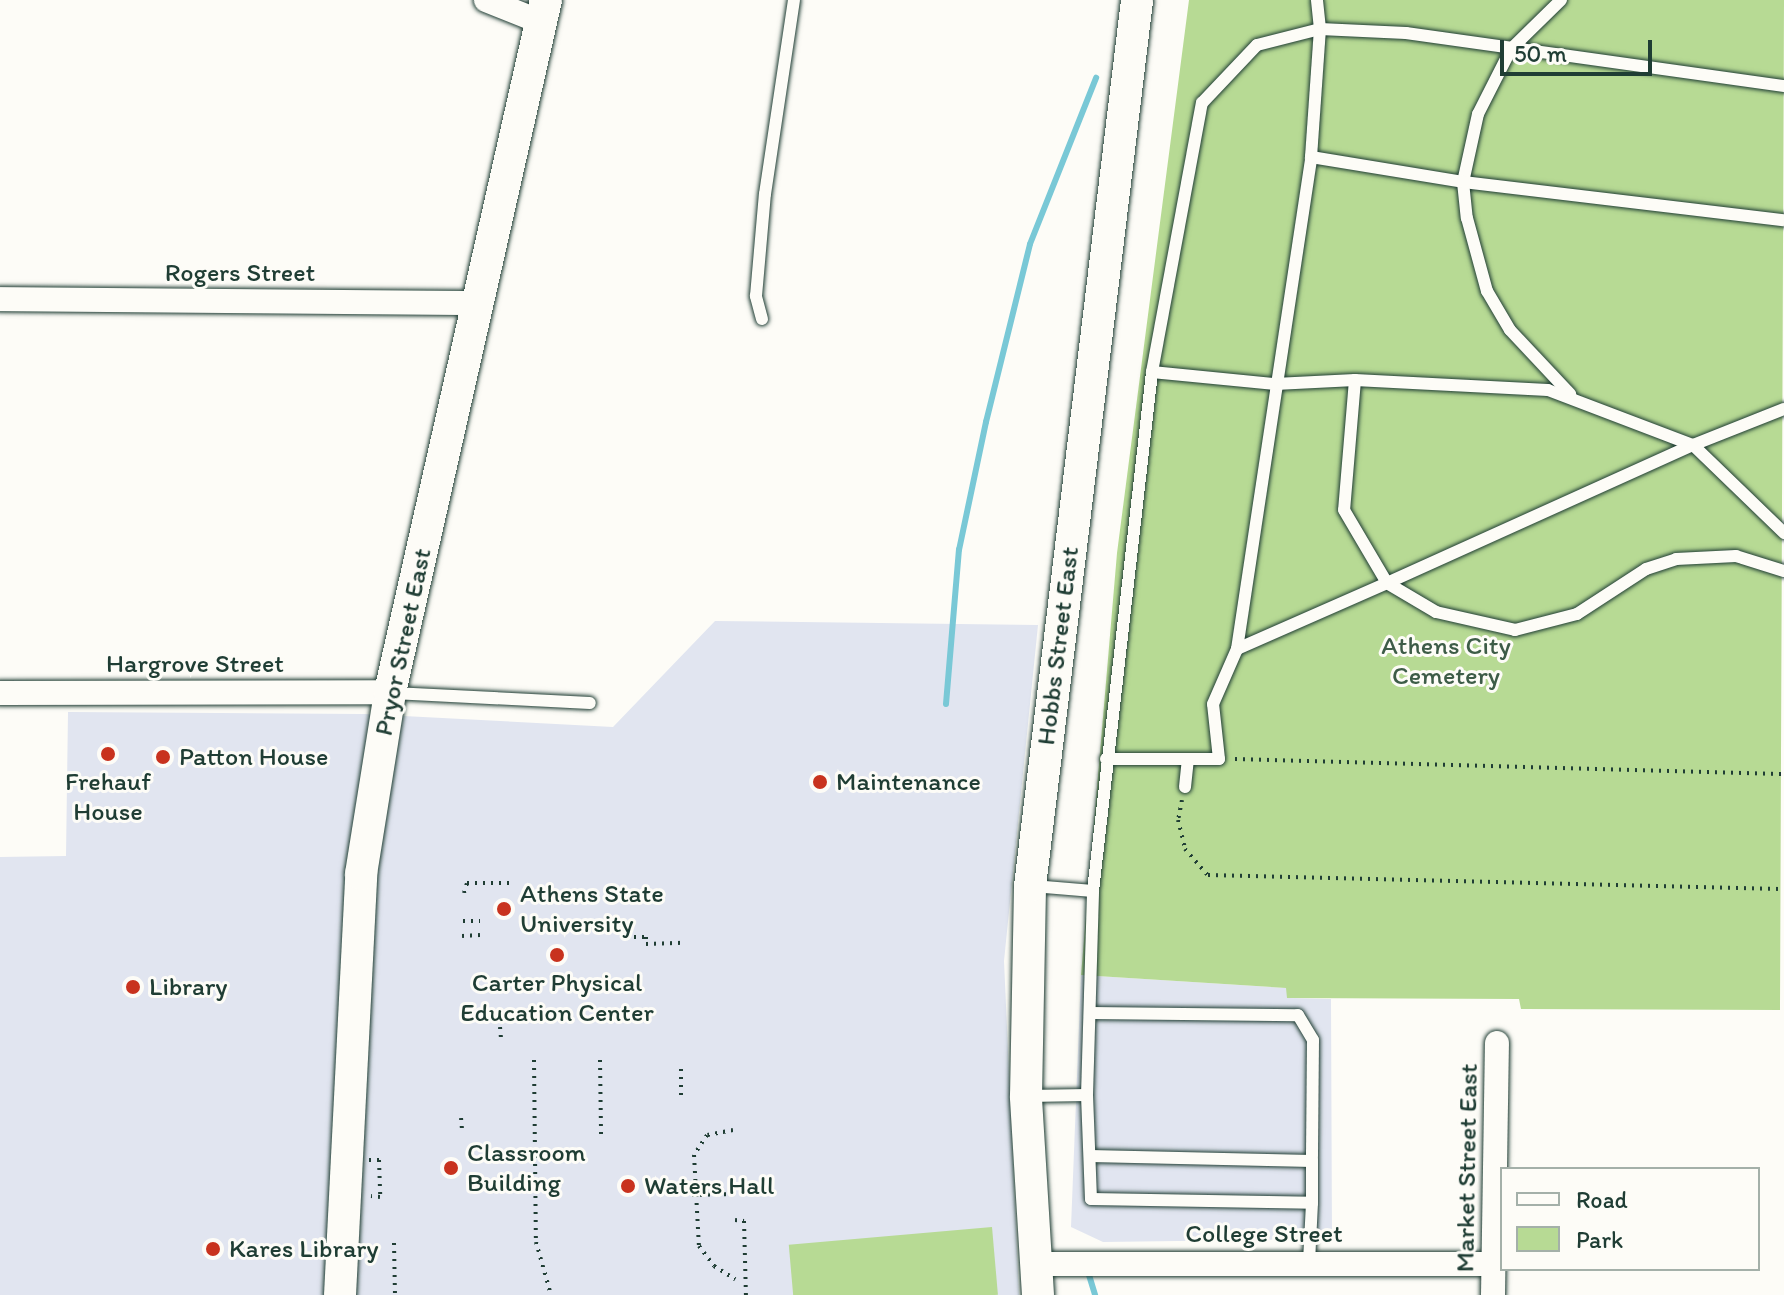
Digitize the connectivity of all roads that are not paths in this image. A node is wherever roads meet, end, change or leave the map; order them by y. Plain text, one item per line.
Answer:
1 (486, 0) edge
2 (794, 0) edge
3 (1137, 0) edge
4 (1317, 0) edge
5 (1561, 0) edge
6 (544, 11) edge
7 (1320, 29) junction
8 (1511, 49) junction
9 (1784, 86) edge
10 (1311, 157) junction
11 (1463, 182) junction
12 (1784, 220) edge
13 (0, 299) edge
14 (480, 303) junction
15 (762, 319) dead end
16 (1152, 372) junction
17 (1355, 380) junction
18 (1275, 384) junction
19 (1570, 394) junction
20 (1784, 409) edge
21 (1693, 445) junction
22 (1784, 533) edge
23 (1784, 571) edge
24 (1387, 583) junction
25 (1237, 649) junction
26 (390, 692) junction
27 (0, 693) edge
28 (590, 703) dead end
29 (1106, 759) junction
30 (1188, 759) junction
31 (1185, 787) road end
32 (1030, 886) junction
33 (1093, 891) junction
34 (1091, 1013) junction
35 (1497, 1043) dead end
36 (1087, 1095) junction
37 (1026, 1096) junction
38 (1090, 1156) junction
39 (1312, 1161) junction
40 (1312, 1203) junction
41 (1309, 1263) junction
42 (1493, 1264) junction
43 (1036, 1279) edge
44 (340, 1295) edge
45 (1493, 1295) edge

1 - 6 street
2 - 15 lane
3 - 32 street, Hobbs Street East
4 - 7 lane
5 - 8 lane
6 - 14 street, Pryor Street East
7 - 8 lane
7 - 10 lane
7 - 16 lane
8 - 9 lane
8 - 11 lane
10 - 11 lane
10 - 18 lane
11 - 12 lane
11 - 19 lane
13 - 14 street, Rogers Street
14 - 26 street, Pryor Street East
16 - 18 lane
16 - 29 lane
17 - 18 lane
17 - 19 lane
17 - 24 lane
18 - 25 lane
19 - 21 lane
20 - 21 lane
21 - 22 lane
21 - 24 lane
23 - 24 lane
24 - 25 lane
25 - 30 lane
26 - 27 street, Hargrove Street
26 - 28 lane
26 - 44 street, Pryor Street East
29 - 30 lane
29 - 33 lane
30 - 31 lane
32 - 33 lane
32 - 37 street, Hobbs Street East
33 - 34 lane
34 - 36 lane
34 - 39 lane
35 - 42 street, Market Street East
36 - 37 lane
36 - 38 lane
37 - 43 street, Hobbs Street East
38 - 39 lane
38 - 40 lane
39 - 40 lane
40 - 41 lane
41 - 42 street, College Street
41 - 43 street, College Street
42 - 45 street, Market Street East

